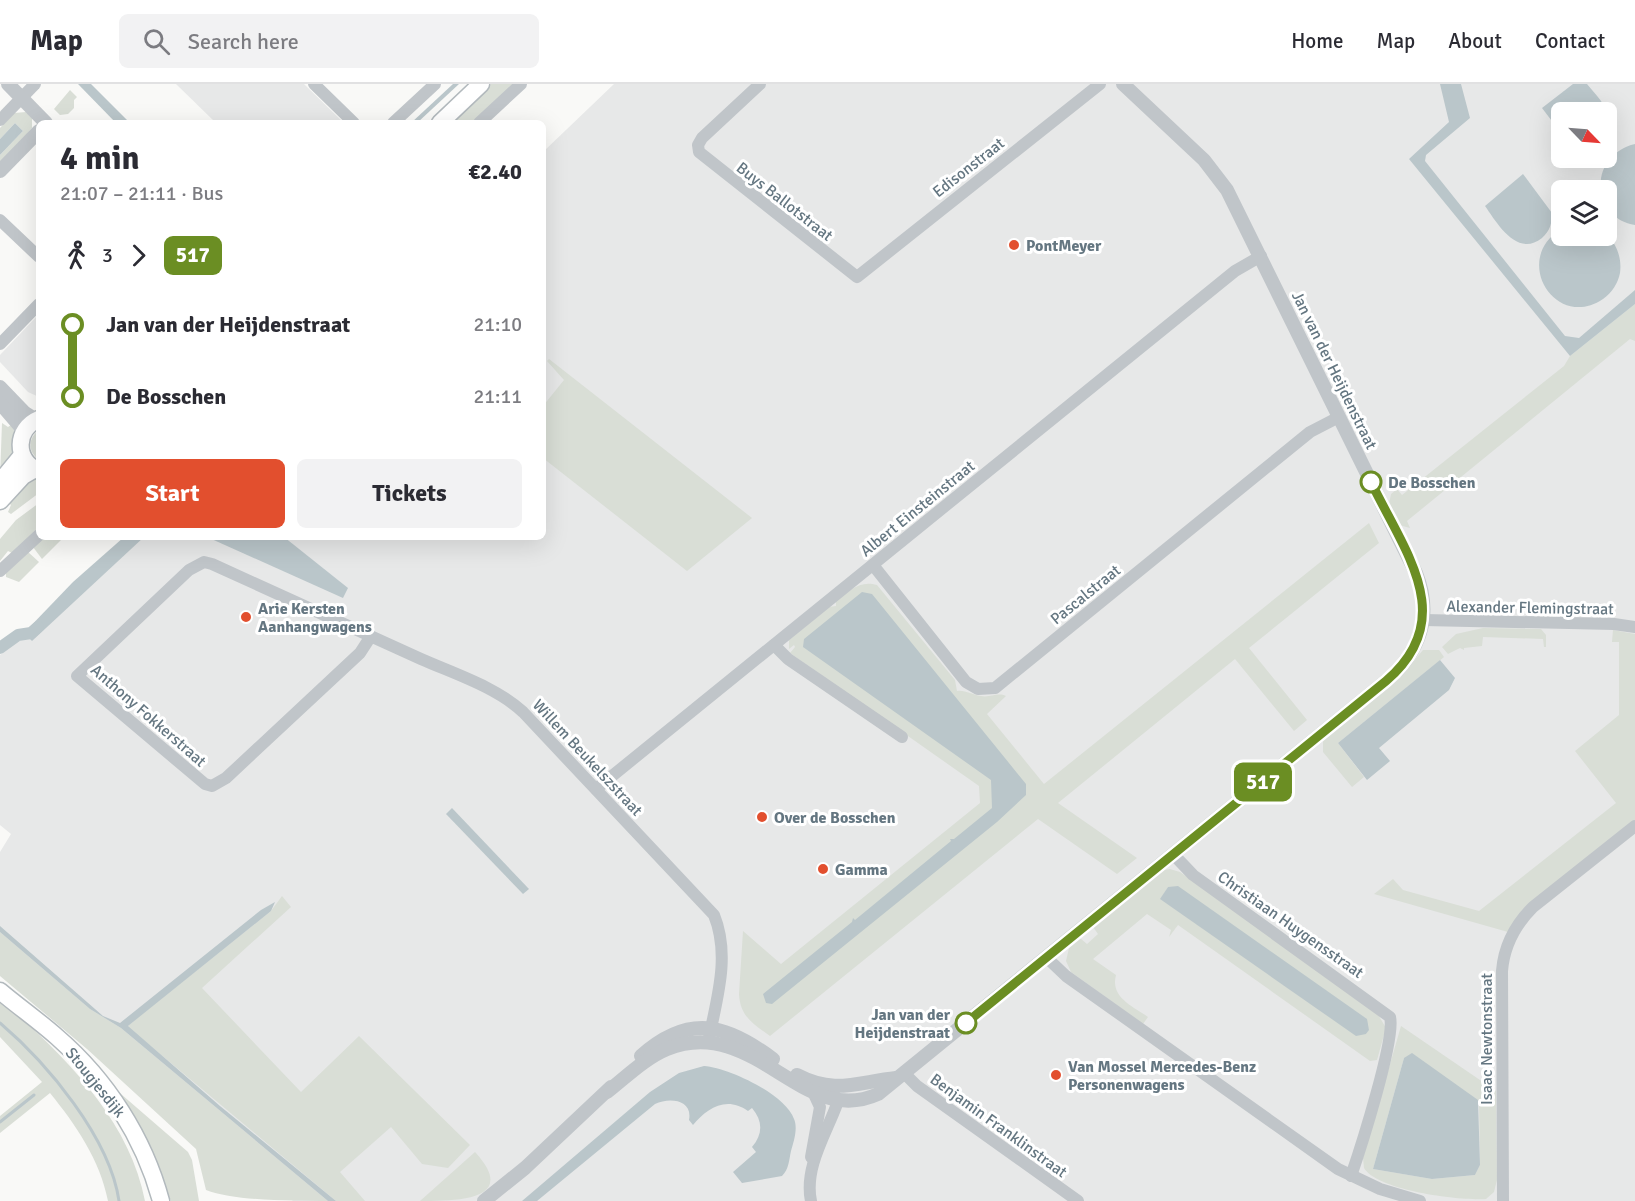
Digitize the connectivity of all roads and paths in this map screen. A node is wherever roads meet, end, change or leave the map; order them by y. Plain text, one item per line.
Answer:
1 (8, 84) edge
2 (35, 84) edge
3 (314, 84) edge
4 (435, 84) edge
5 (482, 84) edge
6 (521, 84) edge
7 (760, 84) edge
8 (1100, 84) edge
9 (1123, 84) edge
10 (22, 97) junction
11 (0, 120) edge
12 (41, 120) edge
13 (351, 120) edge
14 (396, 120) edge
15 (443, 120) edge
16 (482, 120) edge
17 (36, 134) edge
18 (0, 171) edge
19 (0, 220) edge
20 (36, 254) edge
21 (1261, 256) junction
22 (857, 277) joint
23 (36, 307) edge
24 (0, 344) edge
25 (0, 387) edge
26 (0, 403) edge
27 (1339, 417) junction
28 (33, 423) edge
29 (22, 455) junction
30 (36, 469) edge
31 (36, 470) edge
32 (0, 482) edge
33 (0, 501) edge
34 (36, 538) edge
35 (196, 564) joint
36 (873, 566) junction
37 (0, 571) edge
38 (1424, 620) junction
39 (1635, 627) edge
40 (371, 636) junction
41 (774, 645) junction
42 (902, 737) dead end
43 (596, 789) junction
44 (1635, 826) edge
45 (1173, 854) junction
46 (1046, 957) junction
47 (0, 991) edge
48 (24, 1012) junction
49 (711, 1028) junction
50 (708, 1043) junction
51 (900, 1075) junction
52 (827, 1086) junction
53 (606, 1092) junction
54 (814, 1094) junction
55 (838, 1100) junction
56 (813, 1164) junction
57 (1351, 1176) junction
58 (807, 1200) edge
59 (150, 1201) edge
60 (161, 1201) edge
61 (484, 1201) edge
62 (1078, 1201) edge
63 (1420, 1201) edge
64 (1503, 1201) edge

1 - 10 street
2 - 10 street
3 - 13 street
4 - 14 street
5 - 15 main road
6 - 16 street
7 - 22 street, Buys Ballotstraat
8 - 22 street, Edisonstraat
9 - 21 street, Jan van der Heijdenstraat
10 - 11 street
10 - 12 street
17 - 18 street
19 - 20 street
21 - 27 street, Jan van der Heijdenstraat
21 - 36 street, Albert Einsteinstraat
23 - 24 street
25 - 28 street
26 - 28 street
27 - 36 street, Pascalstraat
27 - 38 street, Jan van der Heijdenstraat
28 - 29 main road
29 - 30 main road
29 - 32 main road
31 - 33 main road
34 - 37 street
35 - 40 street, Willem Beukelszstraat
35 - 40 street, Anthony Fokkerstraat
36 - 41 street, Albert Einsteinstraat
38 - 39 street, Alexander Flemingstraat
38 - 45 street, Jan van der Heijdenstraat
40 - 43 street, Willem Beukelszstraat
41 - 42 street
41 - 43 street, Albert Einsteinstraat
43 - 49 street, Willem Beukelszstraat
44 - 64 street, Isaac Newtonstraat
45 - 46 street, Jan van der Heijdenstraat
45 - 57 street, Christiaan Huygensstraat
46 - 51 street, Jan van der Heijdenstraat
46 - 57 street
47 - 48 main road, Stougjesdijk
48 - 59 main road, Stougjesdijk
48 - 60 main road, Stougjesdijk
49 - 50 street, Willem Beukelszstraat
49 - 52 street, Jan van der Heijdenstraat
49 - 53 street, Jan van der Heijdenstraat
50 - 53 street, Jan van der Heijdenstraat
50 - 54 street, Jan van der Heijdenstraat
51 - 52 street, Jan van der Heijdenstraat
51 - 55 street, Jan van der Heijdenstraat
51 - 62 street, Benjamin Franklinstraat
52 - 55 street
53 - 61 street, Jan van der Heijdenstraat
54 - 55 street, Jan van der Heijdenstraat
54 - 56 street
55 - 56 street
56 - 58 street
57 - 63 street

